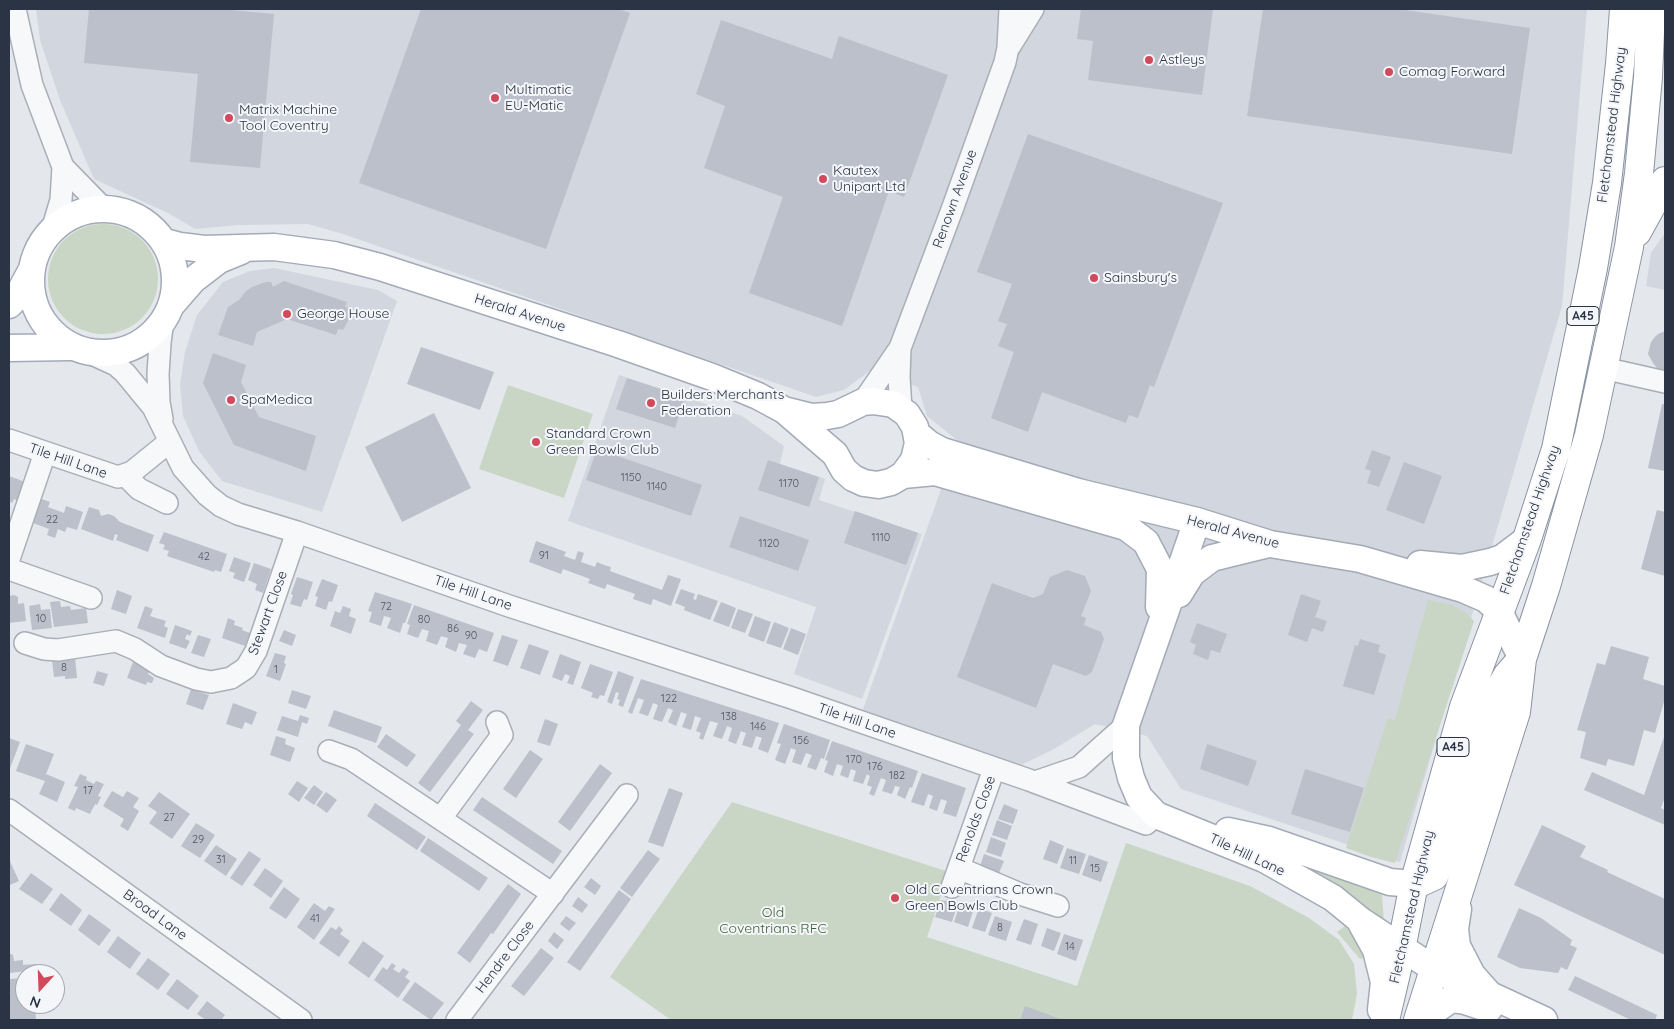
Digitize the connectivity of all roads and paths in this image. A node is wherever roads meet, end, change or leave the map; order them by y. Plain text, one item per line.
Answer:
1 (15, 9) edge
2 (1010, 9) edge
3 (1033, 9) edge
4 (1624, 9) edge
5 (1651, 9) edge
6 (1008, 48) junction
7 (63, 167) junction
8 (1665, 181) edge
9 (103, 208) junction
10 (52, 230) junction
11 (165, 242) junction
12 (1629, 247) junction
13 (248, 248) junction
14 (31, 272) junction
15 (9, 305) edge
16 (168, 311) junction
17 (9, 348) edge
18 (900, 348) junction
19 (81, 351) junction
20 (1604, 368) junction
21 (1665, 382) edge
22 (856, 406) junction
23 (901, 409) junction
24 (784, 410) junction
25 (917, 434) junction
26 (167, 436) junction
27 (9, 440) edge
28 (45, 453) junction
29 (835, 454) junction
30 (128, 474) junction
31 (903, 475) junction
32 (167, 504) dead end
33 (1197, 521) junction
34 (297, 532) junction
35 (1527, 538) junction
36 (1270, 544) junction
37 (9, 559) edge
38 (1360, 559) junction
39 (9, 569) edge
40 (91, 598) dead end
41 (1499, 612) junction
42 (1158, 629) junction
43 (25, 643) dead end
44 (1522, 659) junction
45 (1126, 726) junction
46 (505, 730) dead end
47 (337, 759) dead end
48 (994, 769) junction
49 (1035, 782) junction
50 (627, 795) dead end
51 (9, 810) edge
52 (442, 818) junction
53 (1151, 819) junction
54 (1465, 872) junction
55 (1414, 884) junction
56 (553, 894) junction
57 (1058, 906) dead end
58 (1360, 920) junction
59 (1401, 947) junction
60 (1434, 969) junction
61 (1493, 998) junction
62 (1541, 1019) edge
63 (301, 1020) edge
64 (457, 1020) edge
65 (1380, 1020) edge
66 (1385, 1020) edge
67 (1418, 1020) edge
68 (1427, 1020) edge

1 - 7 street
2 - 6 street, Renown Avenue
3 - 6 street, Renown Avenue
4 - 35 highway, Fletchamstead Highway / A45
5 - 12 highway, Fletchamstead Highway / A45
6 - 18 street, Renown Avenue
7 - 9 street
7 - 10 street
8 - 12 highway
9 - 10 main road
9 - 11 main road
10 - 14 main road
11 - 13 main road, Herald Avenue
11 - 16 main road
12 - 20 highway, Fletchamstead Highway / A45
13 - 16 main road, Herald Avenue
13 - 24 main road, Herald Avenue
14 - 15 main road
14 - 19 main road
16 - 19 main road
16 - 26 street, Tile Hill Lane
17 - 19 main road, Tile Hill Lane
18 - 22 street, Renown Avenue
18 - 23 street, Renown Avenue
19 - 26 street, Tile Hill Lane
20 - 21 street
20 - 44 highway, Fletchamstead Highway / A45
22 - 23 main road, Herald Avenue
22 - 24 main road, Herald Avenue
22 - 29 main road
23 - 25 main road, Herald Avenue
24 - 29 main road, Herald Avenue
25 - 31 main road
25 - 33 main road, Herald Avenue
26 - 30 street, Tile Hill Lane
26 - 34 street, Tile Hill Lane
27 - 28 street, Tile Hill Lane
28 - 30 street, Tile Hill Lane
28 - 37 street
29 - 31 main road, Herald Avenue
30 - 32 street, Tile Hill Lane
31 - 42 main road, Herald Avenue
33 - 36 main road, Herald Avenue
33 - 42 main road
34 - 43 street, Stewart Close
34 - 48 street, Tile Hill Lane
35 - 38 main road
35 - 41 highway, Fletchamstead Highway / A45
36 - 38 main road, Herald Avenue
36 - 42 main road
38 - 41 main road, Herald Avenue
39 - 40 street
41 - 44 main road, Herald Avenue
41 - 55 highway, Fletchamstead Highway / A45
42 - 45 main road
44 - 54 highway, Fletchamstead Highway / A45
44 - 55 highway
45 - 49 street
45 - 53 main road
46 - 52 street
47 - 52 street
48 - 49 street, Tile Hill Lane
48 - 57 street, Renolds Close
49 - 53 street, Tile Hill Lane
50 - 56 street, Hendre Close
51 - 63 street, Broad Lane
52 - 56 street
53 - 55 main road
53 - 58 main road, Tile Hill Lane
54 - 60 highway, Fletchamstead Highway / A45
54 - 61 main road
55 - 59 highway, Fletchamstead Highway / A45
56 - 64 street, Hendre Close
58 - 59 main road, Tile Hill Lane
58 - 65 main road
59 - 60 main road, Tile Hill Lane
59 - 66 highway, Fletchamstead Highway / A45
60 - 61 main road, Tile Hill Lane
60 - 67 highway, Fletchamstead Highway / A45
61 - 62 main road, Tile Hill Lane
62 - 68 main road, Tile Hill Lane

